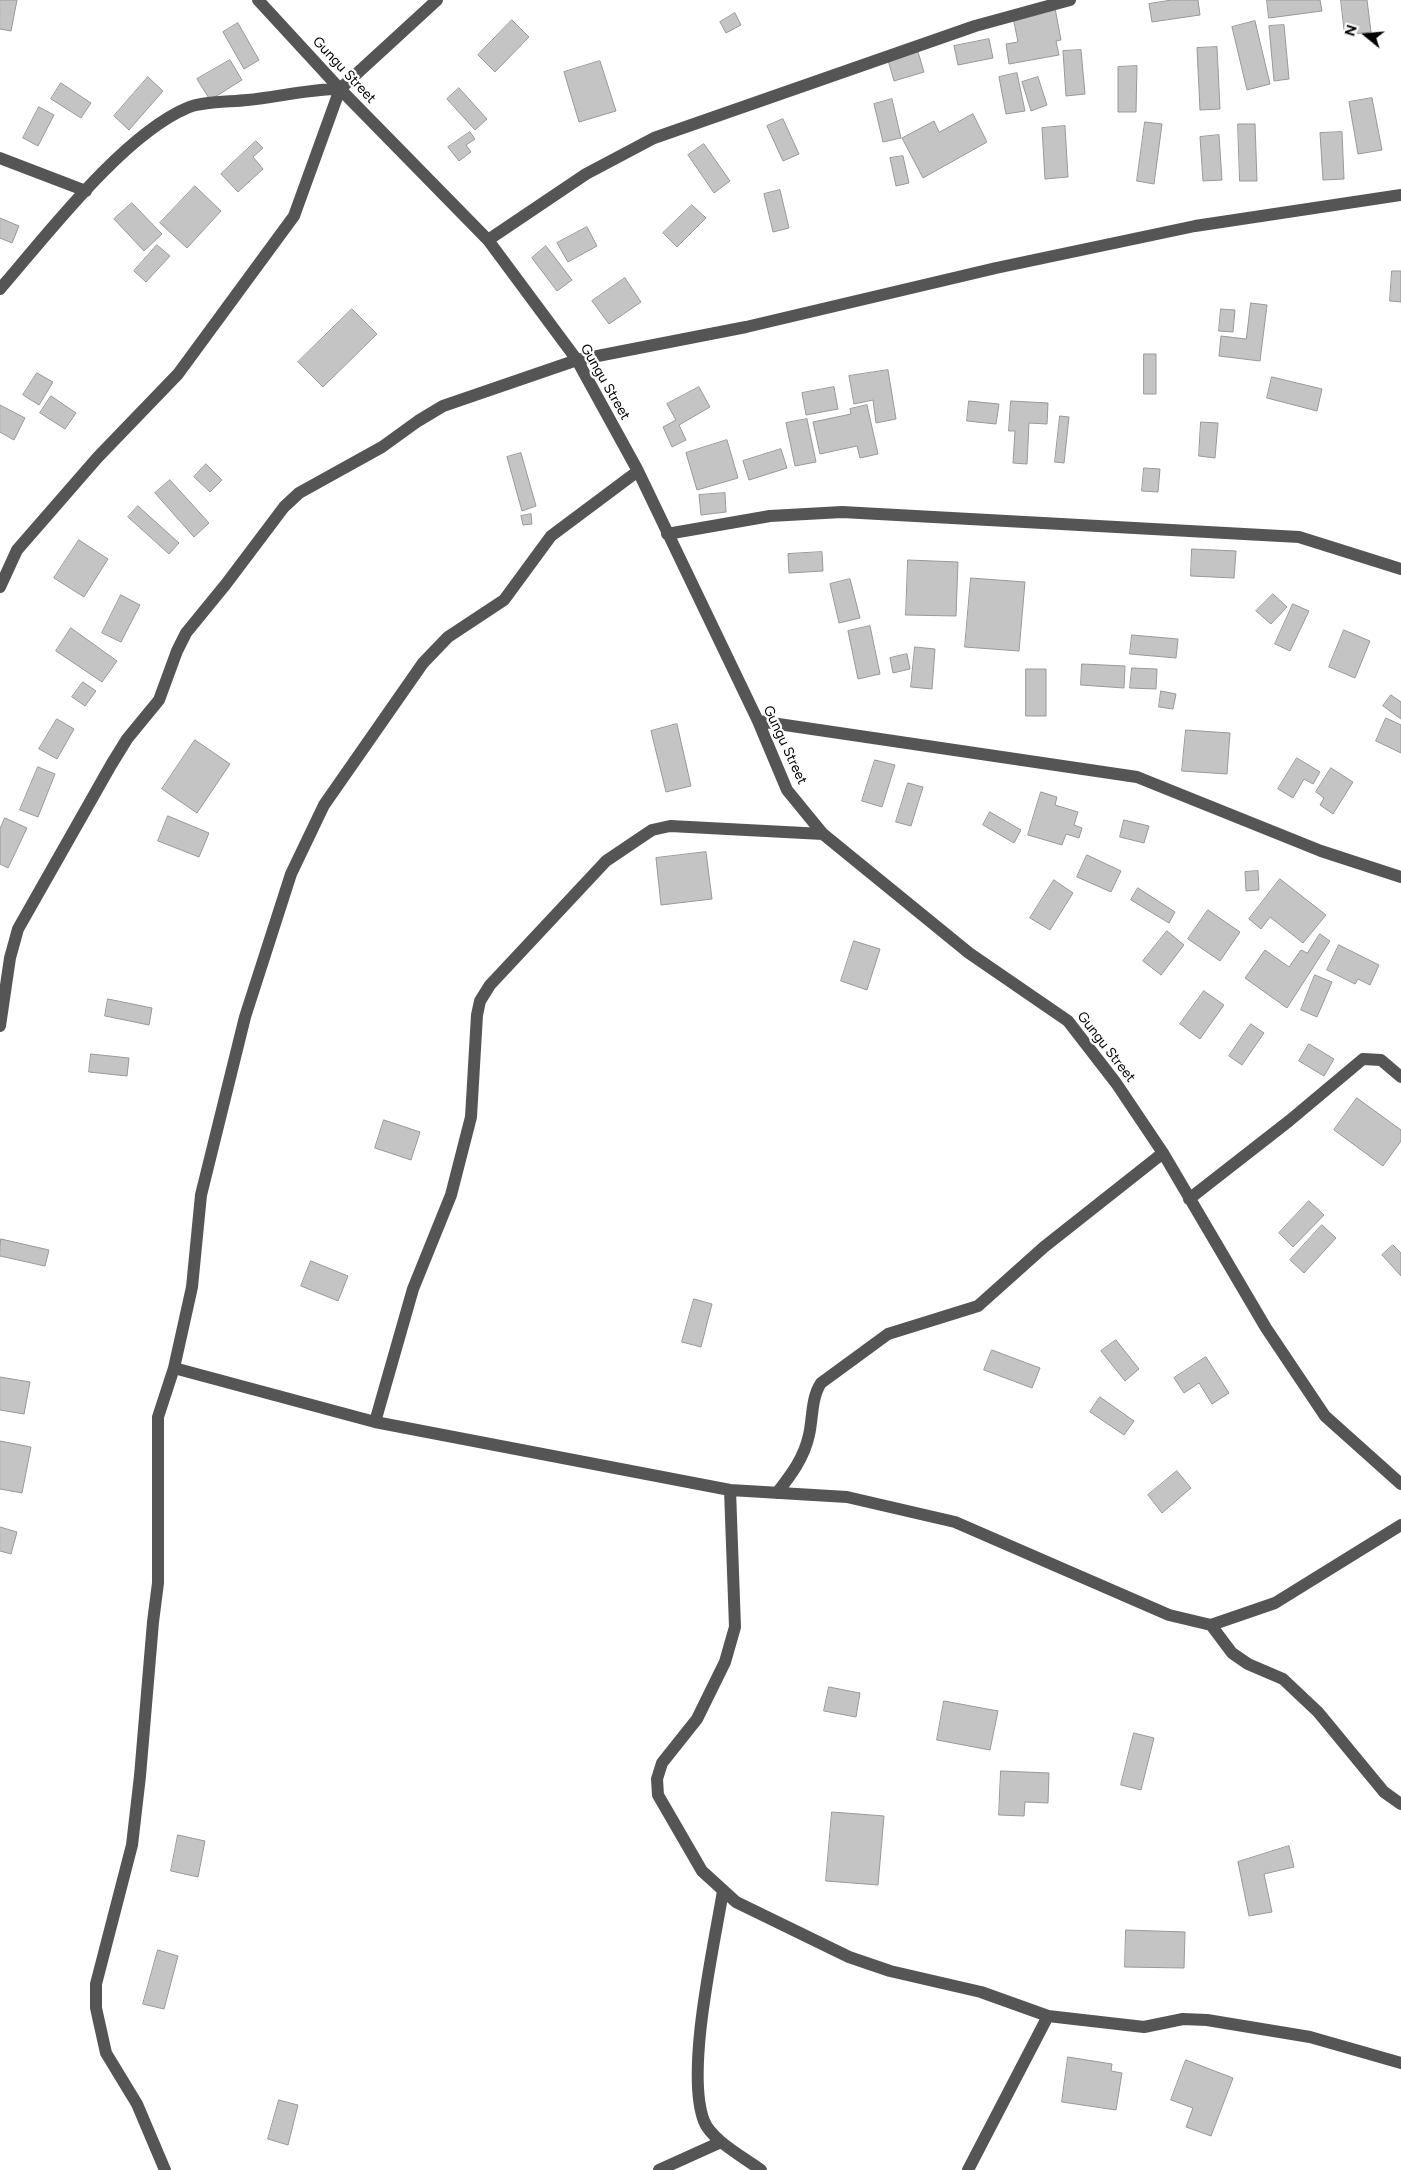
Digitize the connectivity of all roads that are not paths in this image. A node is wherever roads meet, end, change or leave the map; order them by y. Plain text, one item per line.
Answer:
1 (258, 0) edge
2 (437, 0) edge
3 (1070, 0) edge
4 (340, 89) junction
5 (0, 158) edge
6 (86, 191) junction
7 (1401, 195) edge
8 (488, 240) junction
9 (0, 289) edge
10 (577, 360) junction
11 (638, 471) junction
12 (667, 534) junction
13 (1401, 569) edge
14 (0, 586) edge
15 (758, 720) junction
16 (823, 834) junction
17 (1401, 877) edge
18 (0, 1026) edge
19 (1401, 1076) edge
20 (1163, 1153) junction
21 (1189, 1199) junction
22 (174, 1368) junction
23 (375, 1422) junction
24 (1401, 1484) edge
25 (730, 1490) junction
26 (777, 1493) junction
27 (1401, 1525) edge
28 (1211, 1625) junction
29 (1401, 1804) edge
30 (723, 1891) junction
31 (1048, 2016) junction
32 (1401, 2063) edge
33 (721, 2142) junction
34 (165, 2170) edge
35 (658, 2170) edge
36 (761, 2170) edge
37 (968, 2170) edge

1 - 4 street, Gungu Street
2 - 4 street
3 - 8 street
4 - 6 street
4 - 8 street, Gungu Street
4 - 14 street
5 - 6 street
6 - 9 street
7 - 10 street
8 - 10 street, Gungu Street
10 - 11 street, Gungu Street
10 - 18 street
11 - 12 street, Gungu Street
11 - 22 street
12 - 13 street
12 - 15 street, Gungu Street
15 - 16 street, Gungu Street
15 - 17 street
16 - 20 street, Gungu Street
16 - 23 street
19 - 21 street
20 - 21 street, Gungu Street
20 - 26 street
21 - 24 street, Gungu Street
22 - 23 street
22 - 34 street
23 - 25 street
25 - 26 street
25 - 30 street
26 - 28 street
27 - 28 street
28 - 29 street
30 - 31 street
30 - 33 street
31 - 32 street
31 - 37 street
33 - 35 street
33 - 36 street

